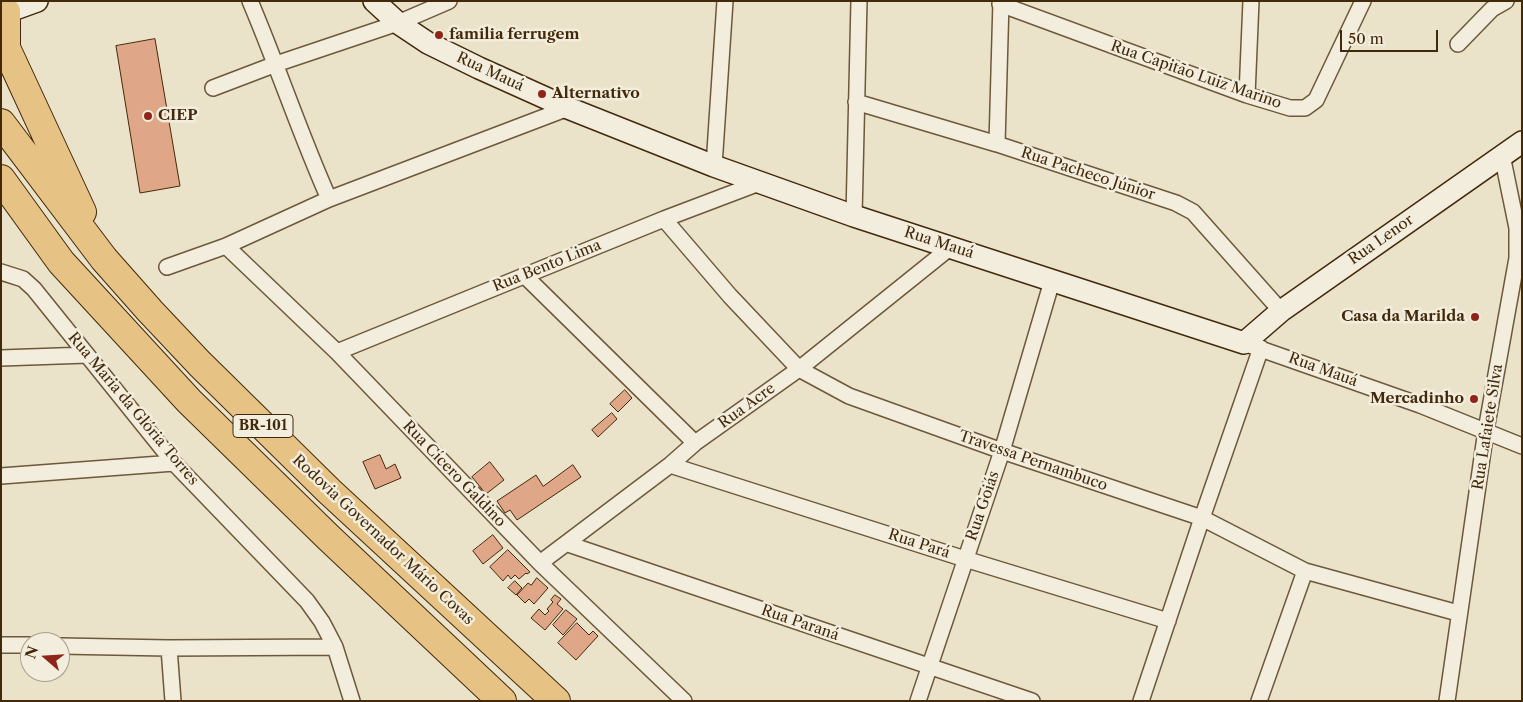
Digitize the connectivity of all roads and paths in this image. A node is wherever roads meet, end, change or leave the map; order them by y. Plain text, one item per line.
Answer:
1 (37, 1) edge
2 (250, 1) edge
3 (374, 1) edge
4 (449, 1) edge
5 (725, 1) edge
6 (859, 1) edge
7 (1251, 1) edge
8 (1363, 1) edge
9 (1506, 1) edge
10 (1001, 3) edge
11 (3, 12) edge
12 (398, 23) junction
13 (1458, 44) dead end
14 (4, 46) edge
15 (276, 64) junction
16 (213, 88) dead end
17 (1247, 95) junction
18 (856, 102) junction
19 (568, 108) junction
20 (1, 123) edge
21 (1522, 142) edge
22 (997, 144) junction
23 (1502, 155) junction
24 (714, 166) junction
25 (1, 179) edge
26 (759, 183) junction
27 (329, 199) junction
28 (1, 213) edge
29 (854, 216) junction
30 (664, 219) junction
31 (226, 246) junction
32 (951, 247) junction
33 (104, 259) junction
34 (61, 262) junction
35 (167, 267) dead end
36 (1, 272) edge
37 (524, 275) junction
38 (1052, 281) junction
39 (1281, 311) junction
40 (1252, 346) junction
41 (337, 352) junction
42 (87, 355) junction
43 (1, 358) edge
44 (799, 369) junction
45 (1486, 430) junction
46 (695, 443) junction
47 (1522, 446) edge
48 (1002, 451) junction
49 (174, 463) junction
50 (670, 465) junction
51 (1, 476) edge
52 (1202, 518) junction
53 (568, 544) junction
54 (965, 559) junction
55 (540, 563) junction
56 (1305, 572) junction
57 (1458, 613) junction
58 (1168, 621) junction
59 (1, 644) edge
60 (20, 645) edge
61 (70, 646) edge
62 (335, 646) junction
63 (169, 648) junction
64 (930, 667) junction
65 (173, 701) edge
66 (352, 701) edge
67 (502, 701) edge
68 (556, 701) edge
69 (684, 701) edge
70 (918, 701) edge
71 (1032, 701) edge
72 (1142, 701) edge
73 (1259, 701) edge
74 (1447, 701) edge

1 - 11 street
2 - 15 street
3 - 12 street, Rua Mauá
4 - 12 street
5 - 24 street
6 - 18 street
7 - 17 street
8 - 17 street, Rua Capitão Luiz Marino
9 - 13 street
10 - 17 street, Rua Capitão Luiz Marino
10 - 22 street
11 - 14 highway
12 - 15 street
12 - 19 street, Rua Mauá
14 - 33 highway
15 - 16 street
15 - 27 street
18 - 22 street, Rua Pacheco Júnior
18 - 29 street
19 - 24 street, Rua Mauá
19 - 27 street
20 - 33 highway, Rodovia Governador Mário Covas / BR-101
21 - 23 street, Rua Lenor
22 - 39 street, Rua Pacheco Júnior
23 - 39 street, Rua Lenor
23 - 45 street, Rua Lafaiete Silva
24 - 26 street, Rua Mauá
25 - 34 highway, BR-101
26 - 29 street, Rua Mauá
26 - 30 street, Rua Bento Lima
27 - 31 street
28 - 34 highway
29 - 32 street, Rua Mauá
30 - 37 street, Rua Bento Lima
30 - 44 street, Travessa Pernambuco
31 - 35 street
31 - 41 street, Rua Cícero Galdino
32 - 38 street, Rua Mauá
32 - 44 street, Rua Acre
33 - 68 highway, Rodovia Governador Mário Covas / BR-101
34 - 67 highway, BR-101
36 - 42 street, Rua Maria da Glória Torres
37 - 41 street, Rua Bento Lima
37 - 46 street
38 - 40 street, Rua Mauá
38 - 48 street, Rua Goiás
39 - 40 street, Rua Lenor
40 - 45 street, Rua Mauá
40 - 52 street
41 - 55 street, Rua Cícero Galdino
42 - 43 street
42 - 49 street, Rua Maria da Glória Torres
44 - 46 street, Rua Acre
44 - 48 street, Travessa Pernambuco
45 - 47 street, Rua Mauá
45 - 57 street, Rua Lafaiete Silva
46 - 50 street, Rua Acre
48 - 52 street, Travessa Pernambuco
48 - 54 street, Rua Goiás
49 - 51 street
49 - 62 street, Rua Maria da Glória Torres
50 - 53 street, Rua Acre
50 - 54 street, Rua Pará
52 - 56 street, Travessa Pernambuco
52 - 58 street
53 - 55 street, Rua Acre
53 - 64 street, Rua Paraná
54 - 58 street, Rua Pará
54 - 64 street, Rua Goiás
55 - 69 street, Rua Cícero Galdino
56 - 57 street, Travessa Pernambuco
56 - 73 street
57 - 74 street, Rua Lafaiete Silva
58 - 72 street
59 - 60 street
61 - 63 street
62 - 63 street
62 - 66 street, Rua Maria da Glória Torres
63 - 65 street
64 - 70 street, Rua Goiás
64 - 71 street, Rua Paraná

